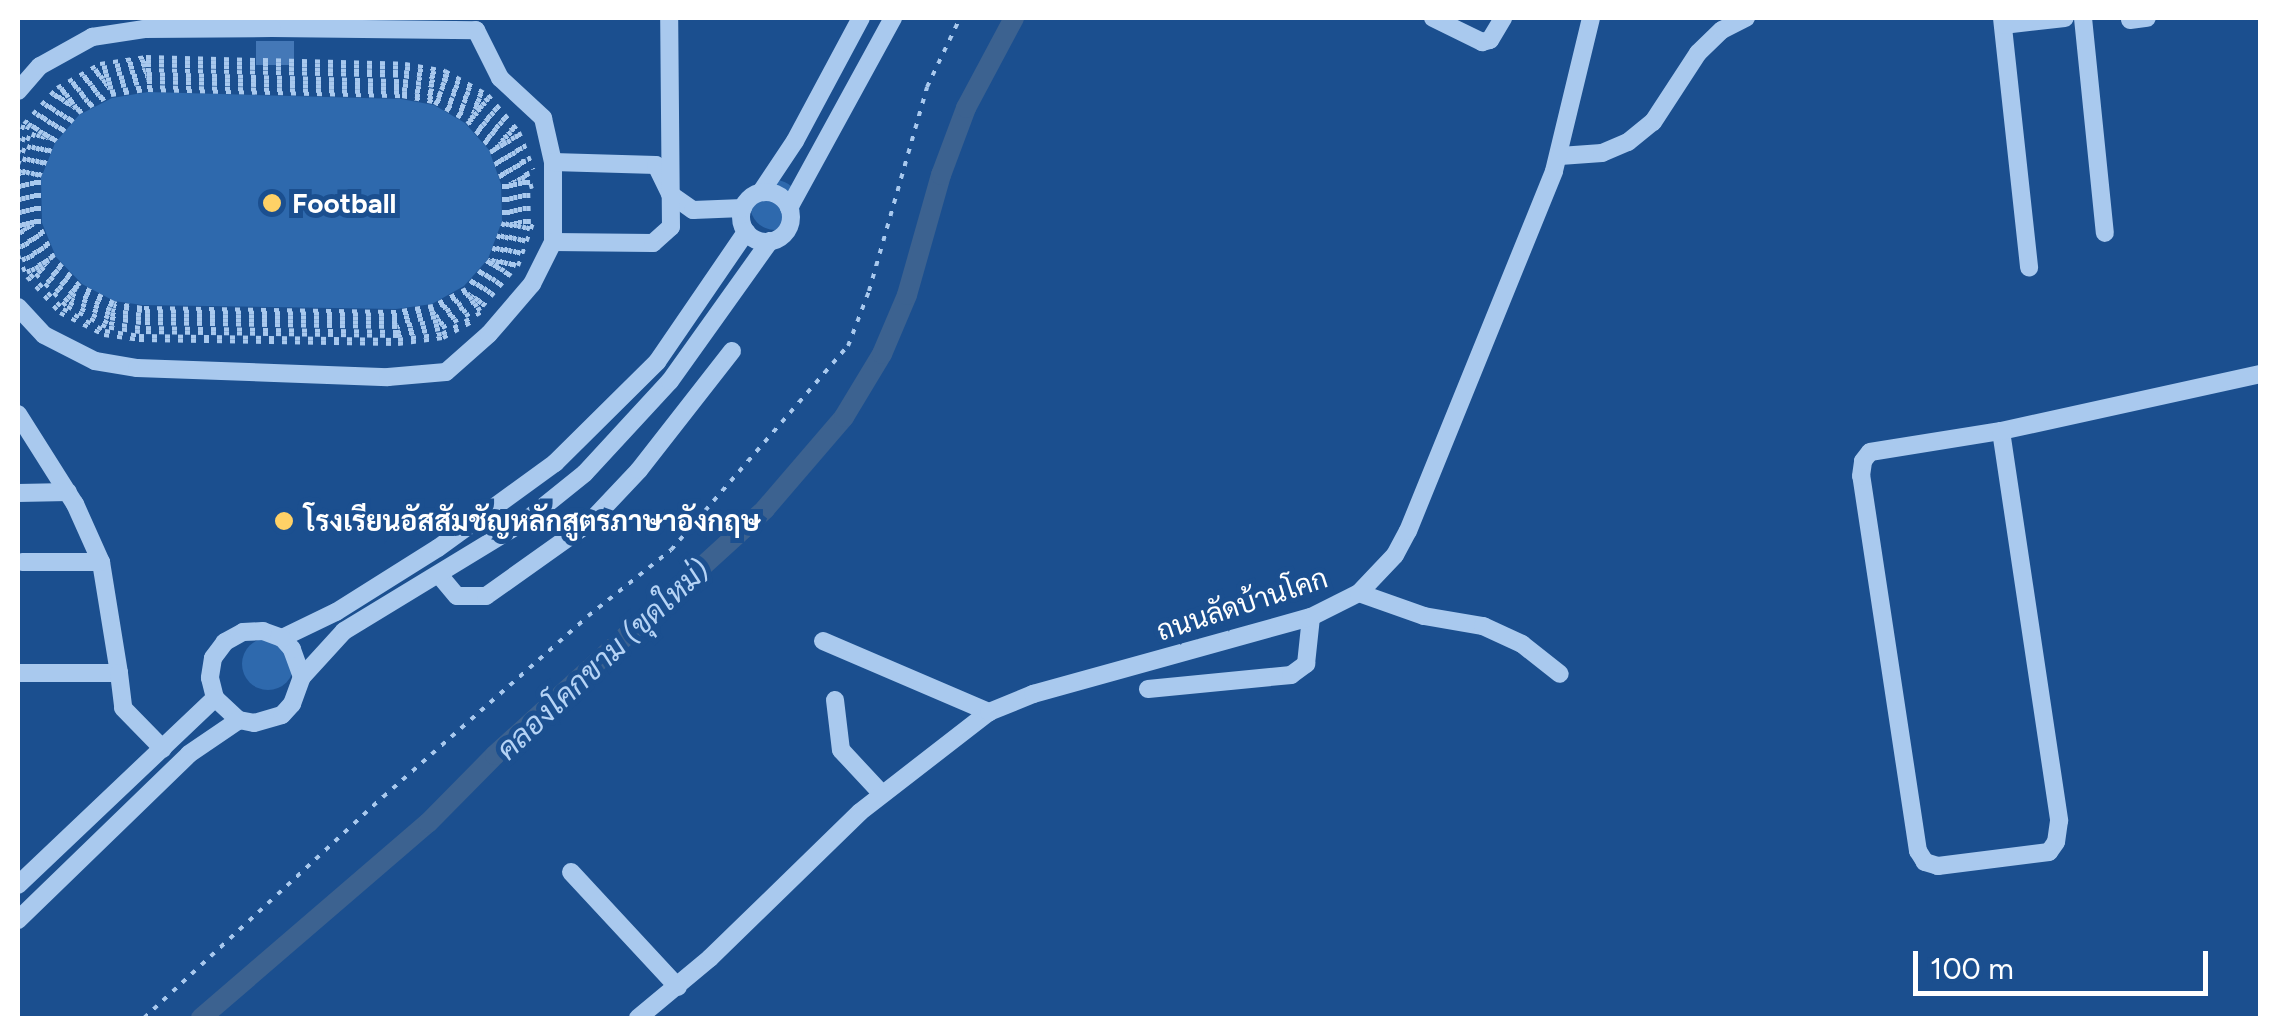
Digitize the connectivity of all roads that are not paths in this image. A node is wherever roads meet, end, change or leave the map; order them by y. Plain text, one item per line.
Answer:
1 (669, 18) edge
2 (861, 18) edge
3 (893, 18) edge
4 (1433, 18) edge
5 (1503, 18) edge
6 (1591, 18) edge
7 (1746, 18) edge
8 (2065, 18) edge
9 (2084, 18) edge
10 (2003, 21) edge
11 (272, 23) edge
12 (18, 91) edge
13 (1560, 156) junction
14 (553, 162) junction
15 (761, 192) junction
16 (670, 194) junction
17 (789, 208) junction
18 (693, 210) junction
19 (744, 222) junction
20 (671, 227) junction
21 (2105, 234) dead end
22 (770, 241) junction
23 (554, 242) junction
24 (2030, 268) dead end
25 (18, 307) edge
26 (732, 351) dead end
27 (2260, 374) edge
28 (656, 398) junction
29 (18, 414) edge
30 (678, 418) junction
31 (2001, 430) junction
32 (27, 443) edge
33 (68, 492) junction
34 (18, 493) edge
35 (22, 562) dead end
36 (101, 562) junction
37 (440, 576) junction
38 (1359, 593) junction
39 (1311, 617) junction
40 (282, 638) junction
41 (823, 642) dead end
42 (18, 673) edge
43 (119, 673) junction
44 (1560, 674) dead end
45 (302, 677) junction
46 (1148, 689) dead end
47 (215, 698) junction
48 (835, 700) dead end
49 (990, 712) junction
50 (239, 720) junction
51 (163, 749) junction
52 (882, 794) junction
53 (571, 872) dead end
54 (18, 885) edge
55 (18, 920) edge
56 (678, 987) junction
57 (638, 1018) edge

1 - 16 street
2 - 15 street
3 - 17 street
4 - 5 street
6 - 13 street, ถนนลัดบ้านโคก
7 - 13 street
8 - 10 street
9 - 21 street
10 - 24 street
11 - 12 street
11 - 14 street
13 - 38 street, ถนนลัดบ้านโคก
14 - 16 street
14 - 23 street
15 - 17 street
15 - 19 street
16 - 18 street
16 - 20 street
17 - 22 street
18 - 19 street
18 - 20 street
19 - 22 street
19 - 40 street
20 - 23 street
22 - 28 street
23 - 25 street
26 - 30 street
27 - 31 street
28 - 30 street
28 - 37 street
29 - 32 street
30 - 37 street
31 - 31 street
32 - 33 street
33 - 34 street
33 - 36 street
35 - 36 street
36 - 43 street
37 - 45 street
38 - 39 street, ถนนลัดบ้านโคก
38 - 44 street
39 - 46 street
39 - 49 street, ถนนลัดบ้านโคก
40 - 45 street
40 - 47 street
41 - 49 street
42 - 43 street
43 - 51 street
45 - 50 street
47 - 50 street
47 - 51 street
48 - 52 street
49 - 52 street, ถนนลัดบ้านโคก
50 - 55 street
51 - 54 street
52 - 56 street, ถนนลัดบ้านโคก
53 - 56 street
56 - 57 street, ถนนลัดบ้านโคก

